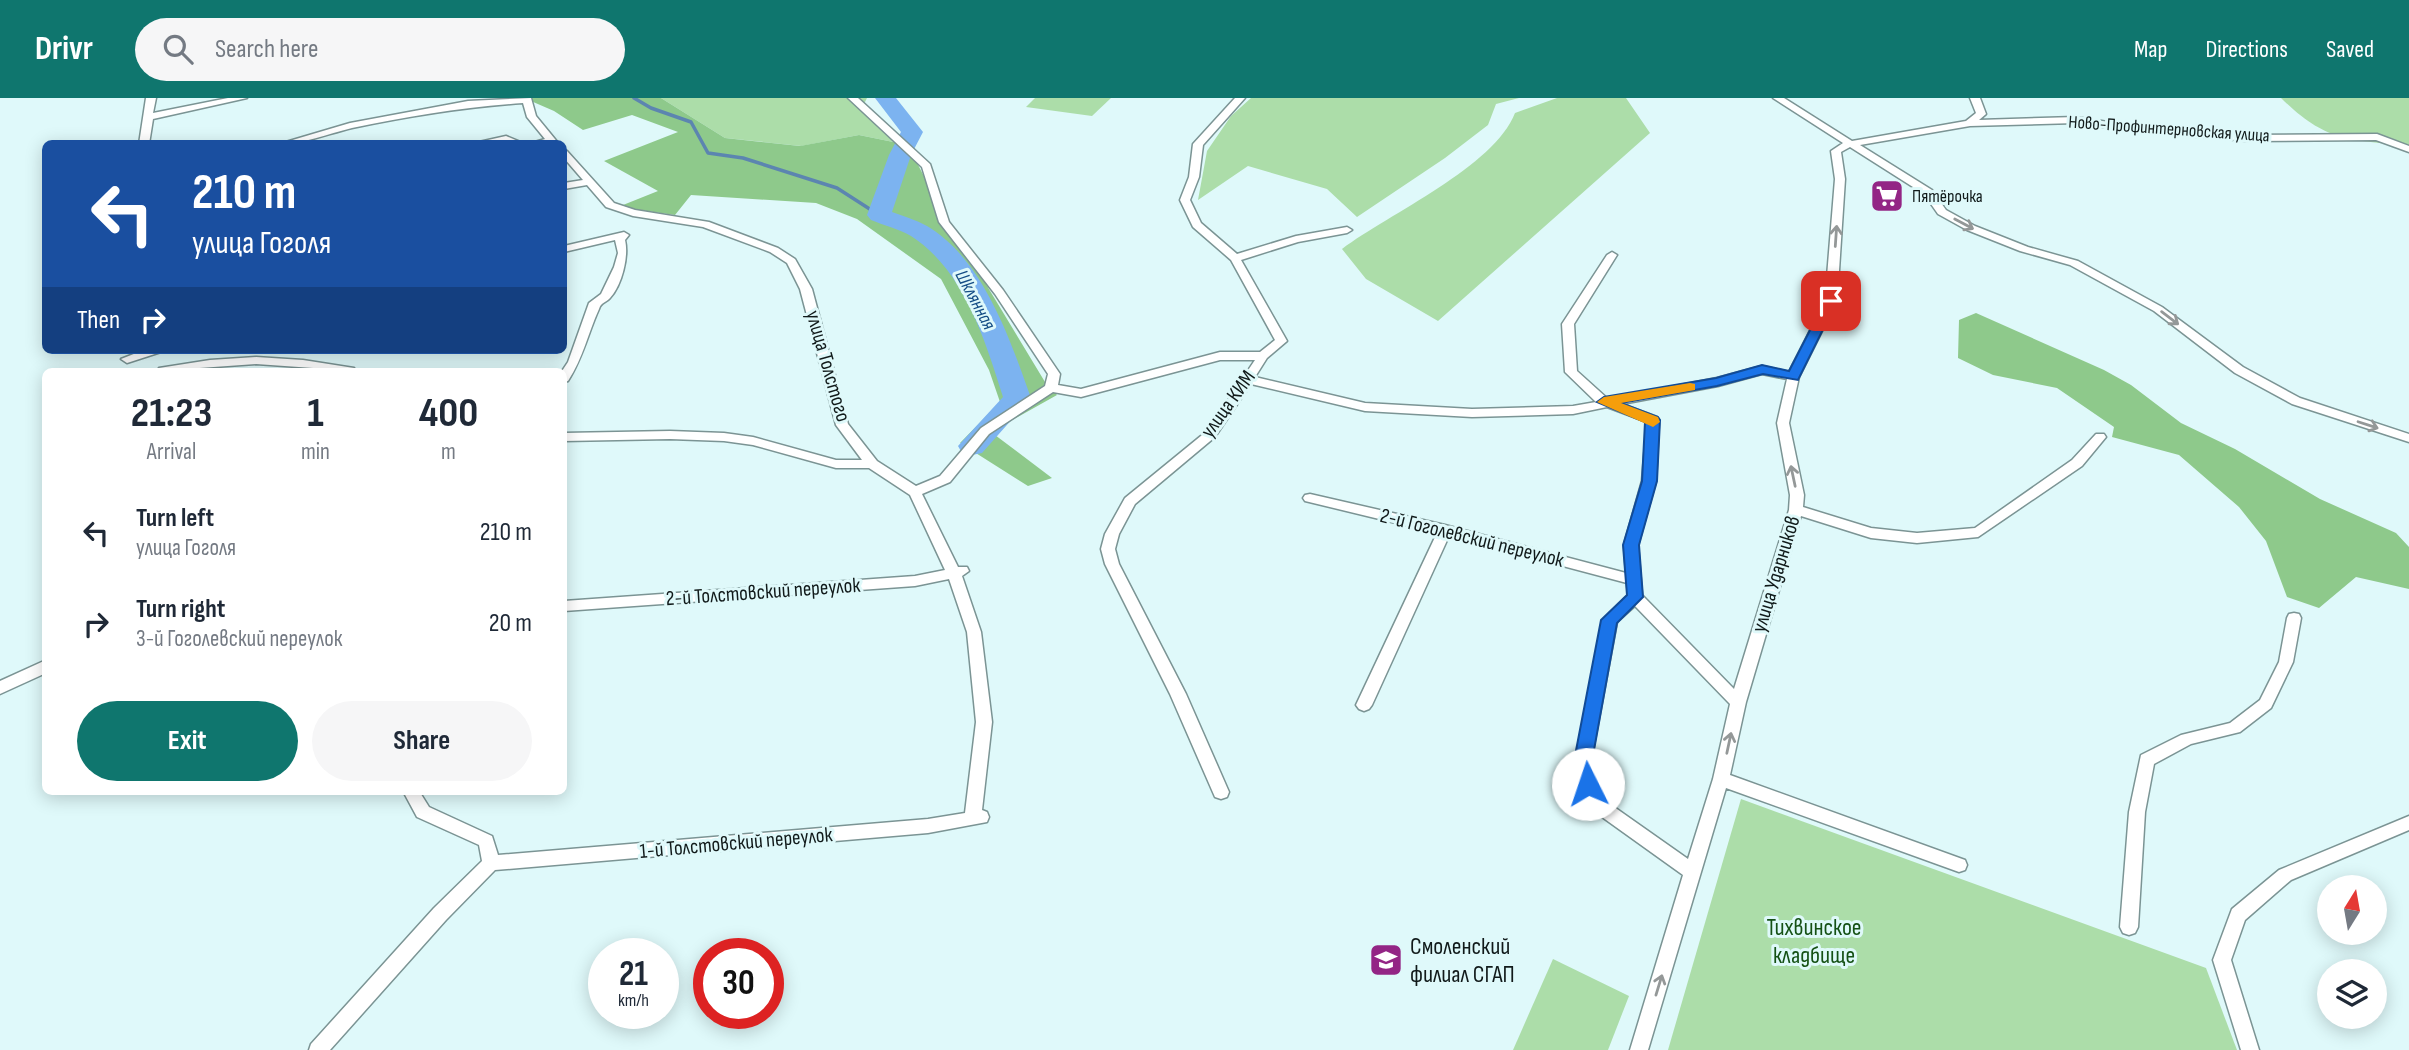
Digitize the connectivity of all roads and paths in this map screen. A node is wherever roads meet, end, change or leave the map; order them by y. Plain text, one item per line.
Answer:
1 (151, 98) edge
2 (242, 98) edge
3 (853, 98) edge
4 (1240, 98) edge
5 (1778, 98) edge
6 (1975, 98) edge
7 (525, 99) edge
8 (148, 117) junction
9 (1969, 122) junction
10 (145, 140) edge
11 (298, 140) edge
12 (552, 140) edge
13 (1849, 144) junction
14 (2409, 149) edge
15 (567, 156) edge
16 (589, 182) junction
17 (567, 186) edge
18 (610, 205) junction
19 (1347, 230) dead end
20 (624, 235) junction
21 (567, 248) edge
22 (1612, 255) dead end
23 (1235, 258) junction
24 (145, 354) edge
25 (1263, 356) junction
26 (128, 360) edge
27 (181, 368) edge
28 (330, 368) edge
29 (567, 373) edge
30 (1793, 377) junction
31 (1247, 379) junction
32 (1051, 388) junction
33 (1604, 402) junction
34 (567, 437) edge
35 (2100, 437) dead end
36 (2409, 438) edge
37 (872, 464) junction
38 (916, 492) junction
39 (1310, 498) dead end
40 (1796, 510) junction
41 (1445, 530) junction
42 (958, 573) junction
43 (1634, 580) junction
44 (1635, 597) junction
45 (567, 606) edge
46 (2294, 618) dead end
47 (42, 668) edge
48 (0, 688) edge
49 (1738, 702) junction
50 (1364, 705) dead end
51 (1721, 779) junction
52 (1221, 792) dead end
53 (413, 795) edge
54 (2409, 823) edge
55 (491, 863) junction
56 (1959, 865) dead end
57 (1693, 872) junction
58 (2129, 927) dead end
59 (318, 1050) edge
60 (1640, 1050) edge
61 (2250, 1050) edge

1 - 8 street
2 - 8 street
3 - 32 street
4 - 23 street, улица КИМ
5 - 13 street
6 - 9 street
7 - 11 street
7 - 12 street
8 - 10 street
9 - 13 street, Ново-Профинтерновская улица
9 - 14 street, Ново-Профинтерновская улица
30 -> 13 street, улица Ударников
13 -> 36 street
15 - 16 street
16 - 17 street
16 - 18 street
18 - 20 street
18 - 37 street, улица Толстого
19 - 23 street
20 - 21 street
20 - 29 street
22 - 33 street
23 - 25 street, улица КИМ
24 - 26 street
25 - 31 street, улица КИМ
25 - 32 street
27 - 28 street
30 - 33 street
40 -> 30 street, улица Ударников
31 - 33 street
31 - 52 street, улица КИМ
32 - 38 street
33 - 43 street
34 - 37 street
35 - 40 street
37 - 38 street, улица Толстого
38 - 42 street
39 - 41 street, 2-й Гоголевский переулок
40 - 49 street, улица Ударников
41 - 43 street, 2-й Гоголевский переулок
41 - 50 street
42 - 45 street, 2-й Толстовский переулок
42 - 55 street, 1-й Толстовский переулок
43 - 44 street
44 - 49 street
44 - 57 street
46 - 58 street
47 - 48 street
51 -> 49 street, улица Ударников
51 - 56 street
51 - 57 street, улица Ударников
53 - 55 street
54 - 61 street
55 - 59 street
60 -> 57 street, улица Ударников

